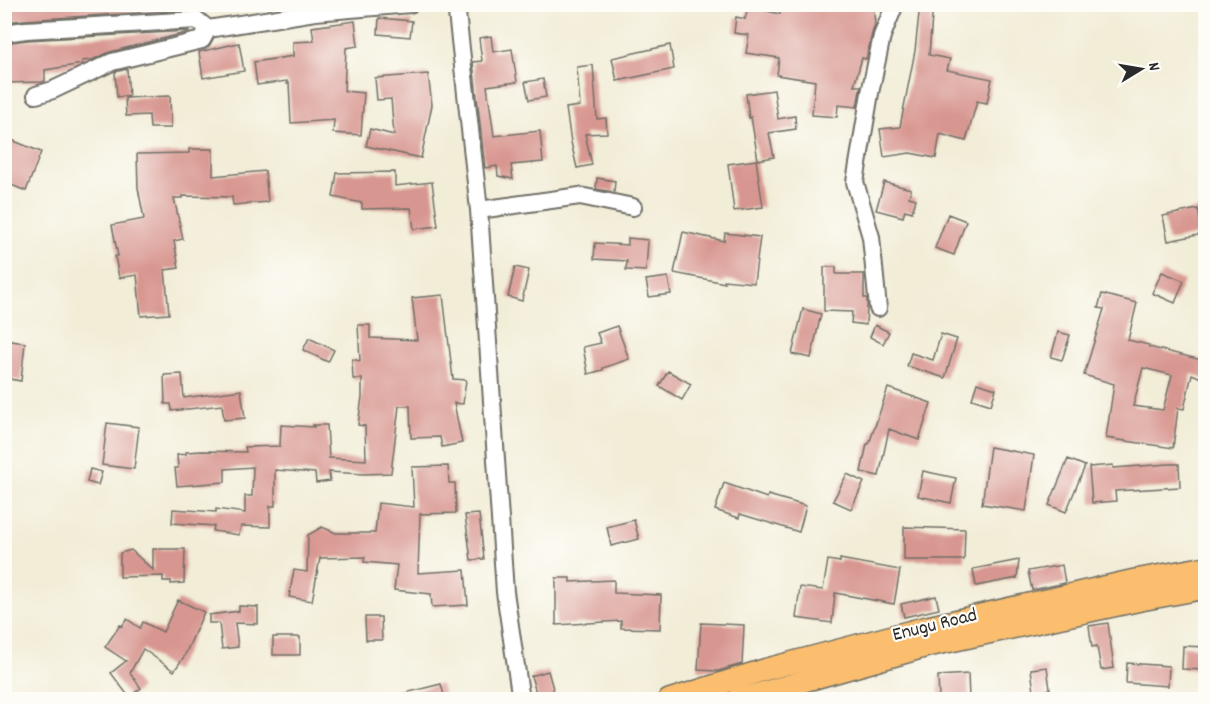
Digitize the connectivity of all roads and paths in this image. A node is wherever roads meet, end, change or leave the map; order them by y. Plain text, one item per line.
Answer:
1 (410, 4) edge
2 (456, 4) edge
3 (895, 4) edge
4 (314, 8) edge
5 (208, 29) junction
6 (4, 33) edge
7 (36, 95) dead end
8 (633, 207) dead end
9 (479, 210) junction
10 (878, 308) dead end
11 (1206, 567) edge
12 (1206, 588) edge
13 (521, 699) edge
14 (669, 699) edge
15 (737, 699) edge

1 - 4 street
2 - 9 street
3 - 10 street
4 - 5 street
5 - 6 street
5 - 7 street
8 - 9 street
9 - 13 street
11 - 14 main road, Enugu Road
12 - 15 main road

